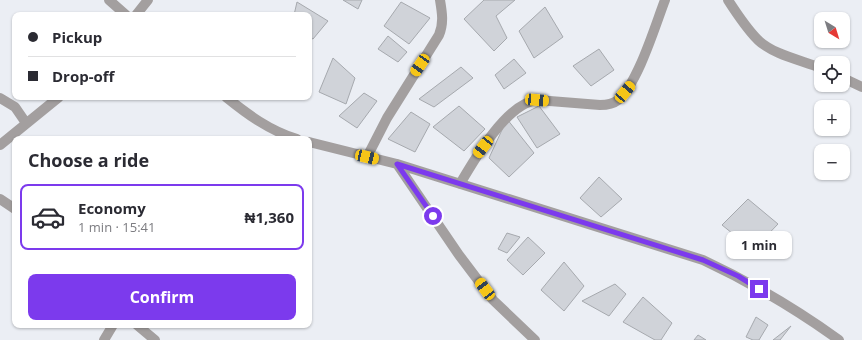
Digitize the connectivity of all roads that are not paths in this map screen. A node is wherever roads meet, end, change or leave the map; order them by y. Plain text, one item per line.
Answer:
1 (109, 0) edge
2 (148, 0) edge
3 (440, 0) edge
4 (665, 0) edge
5 (728, 0) edge
6 (123, 12) edge
7 (138, 12) edge
8 (814, 65) edge
9 (850, 81) edge
10 (862, 86) edge
11 (0, 98) edge
12 (55, 100) edge
13 (230, 100) edge
14 (26, 123) junction
15 (14, 136) edge
16 (276, 136) edge
17 (12, 138) edge
18 (312, 143) edge
19 (0, 145) edge
20 (367, 157) junction
21 (397, 164) junction
22 (460, 184) junction
23 (0, 199) edge
24 (12, 207) edge
25 (111, 328) edge
26 (141, 328) edge
27 (528, 338) edge
28 (104, 340) edge
29 (155, 340) edge
30 (839, 340) edge

1 - 6 street
2 - 7 street
3 - 20 street
4 - 22 street
5 - 8 street
9 - 10 street
11 - 14 street
12 - 14 street
13 - 16 street
14 - 15 street
17 - 19 street
18 - 20 street
20 - 21 street
21 - 22 street
21 - 27 street
22 - 30 street
23 - 24 street
25 - 28 street
26 - 29 street

